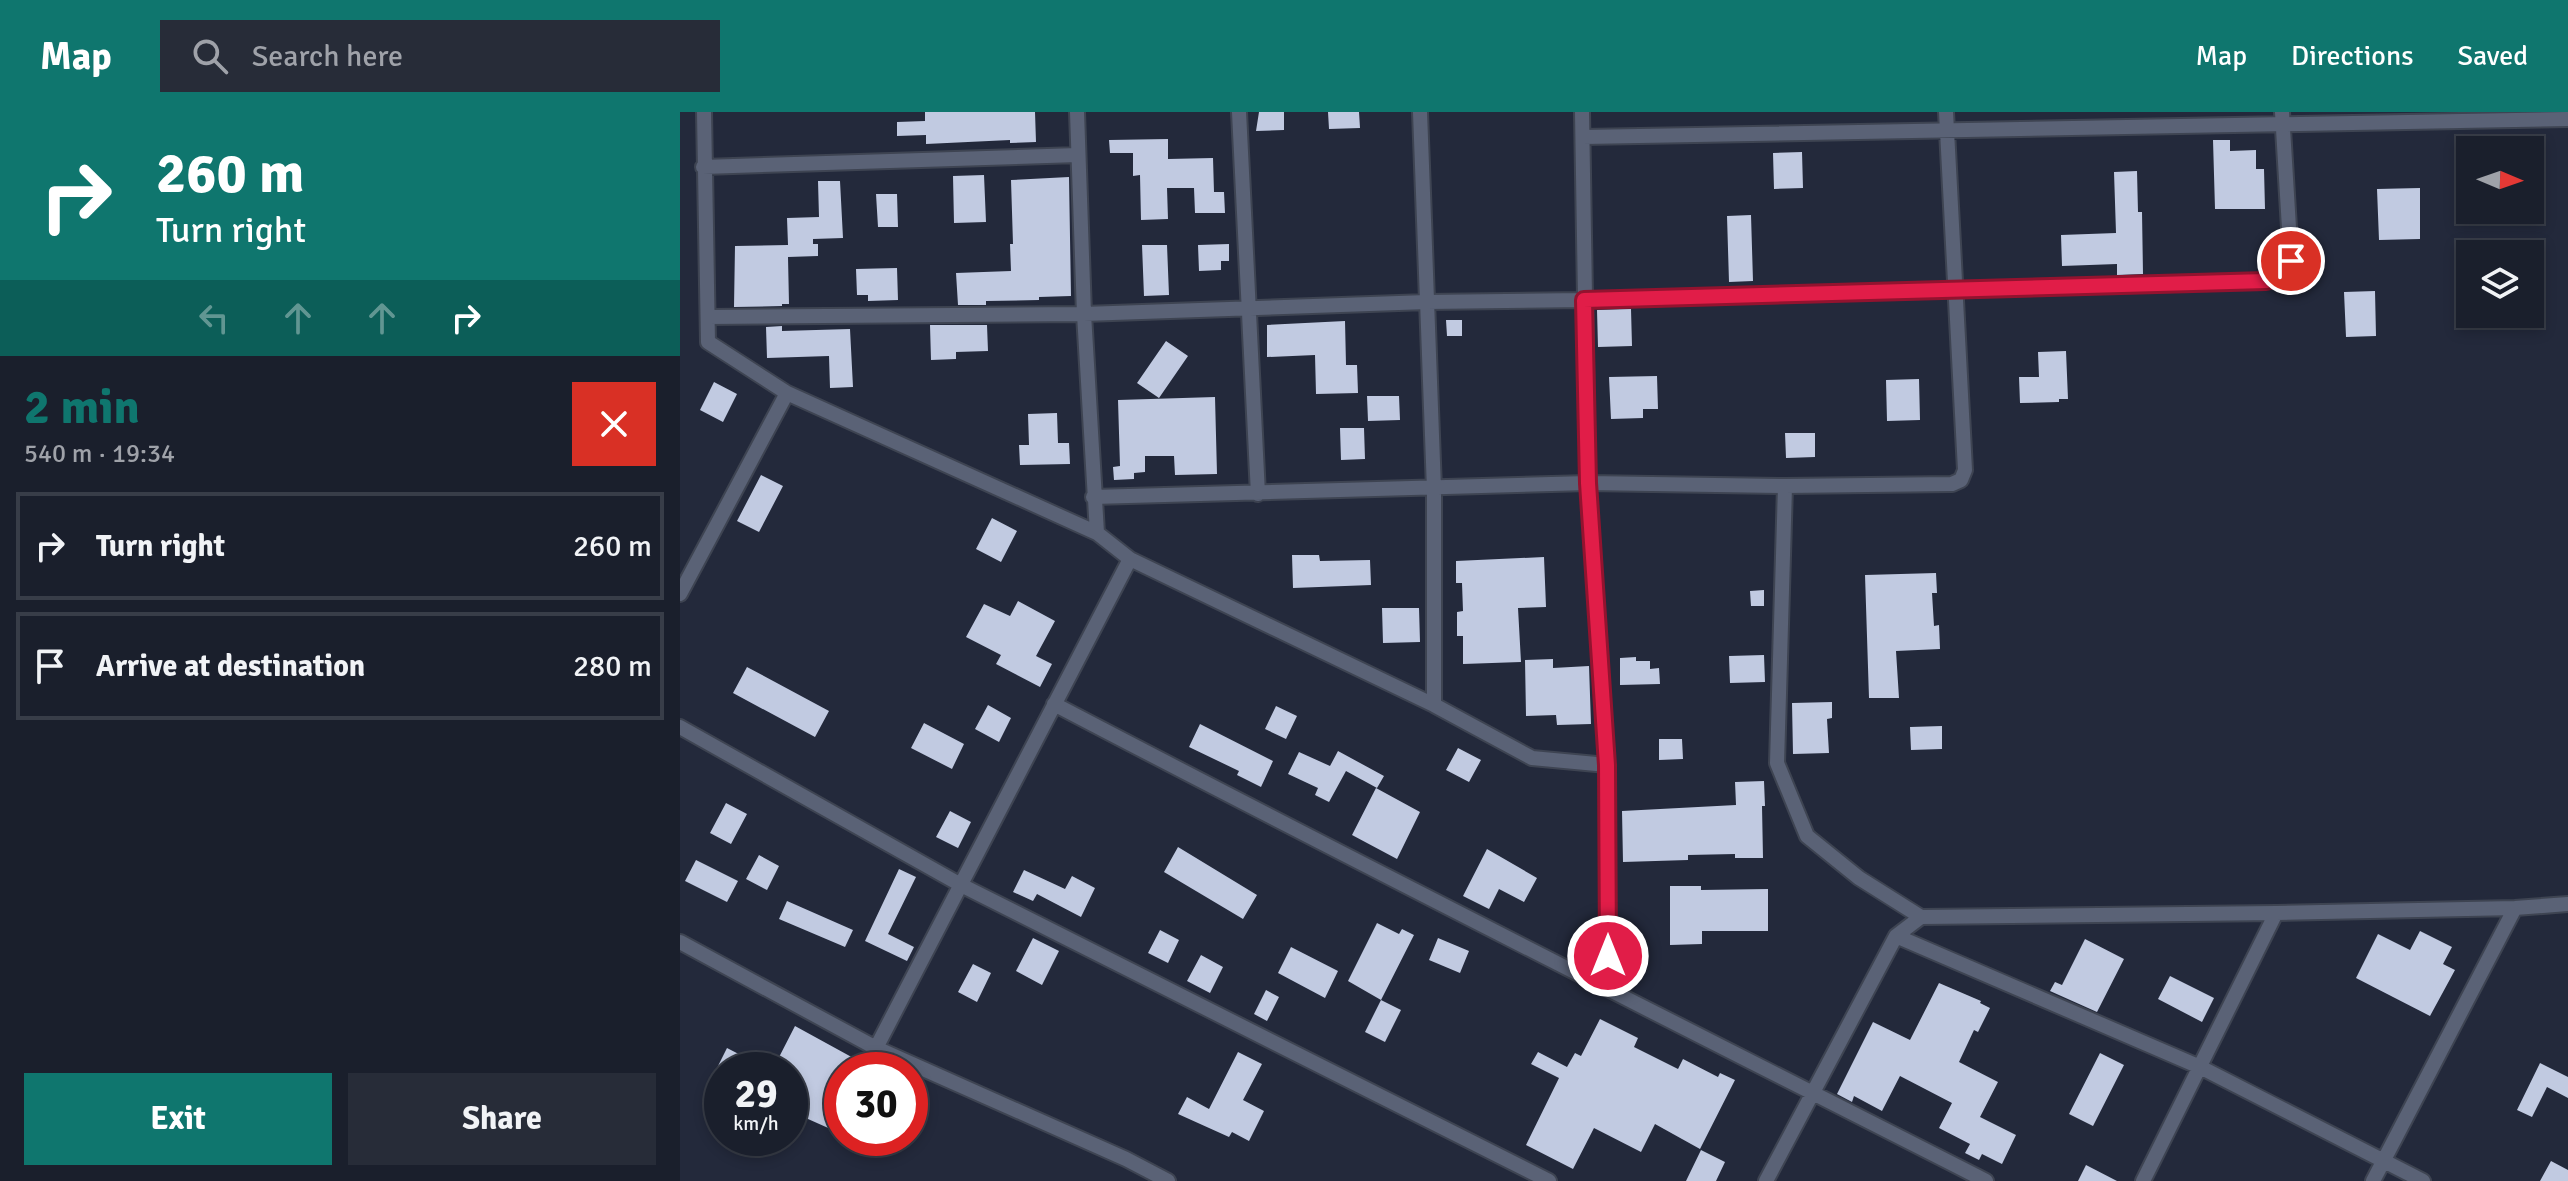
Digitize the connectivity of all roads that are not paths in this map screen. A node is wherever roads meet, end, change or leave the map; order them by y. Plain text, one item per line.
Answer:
1 (704, 112) edge
2 (1077, 112) edge
3 (1239, 112) edge
4 (1420, 112) edge
5 (1582, 112) edge
6 (1946, 112) edge
7 (2282, 119) edge
8 (2568, 119) edge
9 (1948, 131) junction
10 (1583, 137) junction
11 (1078, 155) junction
12 (703, 167) junction
13 (1956, 289) junction
14 (1584, 300) junction
15 (1427, 302) junction
16 (1250, 308) junction
17 (1084, 314) junction
18 (708, 317) junction
19 (787, 393) junction
20 (1588, 483) junction
21 (1785, 486) junction
22 (1434, 489) junction
23 (1258, 494) junction
24 (1093, 497) junction
25 (1097, 533) junction
26 (1130, 559) junction
27 (680, 594) edge
28 (1054, 704) junction
29 (1434, 705) junction
30 (680, 727) edge
31 (1607, 765) junction
32 (961, 885) junction
33 (2568, 904) edge
34 (2515, 908) junction
35 (2276, 913) junction
36 (1921, 917) junction
37 (1896, 936) junction
38 (680, 942) edge
39 (1608, 988) junction
40 (876, 1048) junction
41 (2200, 1067) junction
42 (1814, 1094) junction
43 (2384, 1161) junction
44 (1168, 1181) edge
45 (1549, 1181) edge
46 (1766, 1181) edge
47 (1986, 1181) edge
48 (2143, 1181) edge
49 (2373, 1181) edge
50 (2423, 1181) edge

1 - 12 street
2 - 11 street
3 - 16 street
4 - 15 street
5 - 10 street
6 - 9 street
7 - 8 street
7 - 9 street
7 - 13 street
9 - 10 street
9 - 13 street
10 - 14 street
11 - 12 street
11 - 17 street
12 - 18 street
13 - 14 street
13 - 21 street
14 - 15 street
14 - 20 street
15 - 16 street
15 - 22 street
16 - 17 street
16 - 23 street
17 - 18 street
17 - 24 street
18 - 19 street
19 - 25 street
19 - 27 street
20 - 21 street
20 - 22 street
20 - 31 street
21 - 36 street
22 - 23 street
22 - 29 street
23 - 24 street
24 - 25 street
25 - 26 street
26 - 28 street
26 - 29 street
28 - 32 street
28 - 39 street
29 - 31 street
30 - 32 street
31 - 39 street
32 - 40 street
32 - 45 street
33 - 34 street
34 - 35 street
34 - 43 street
35 - 36 street
35 - 41 street
36 - 37 street
37 - 41 street
37 - 42 street
38 - 40 street
39 - 42 street
40 - 44 street
41 - 43 street
41 - 48 street
42 - 46 street
42 - 47 street
43 - 49 street
43 - 50 street

